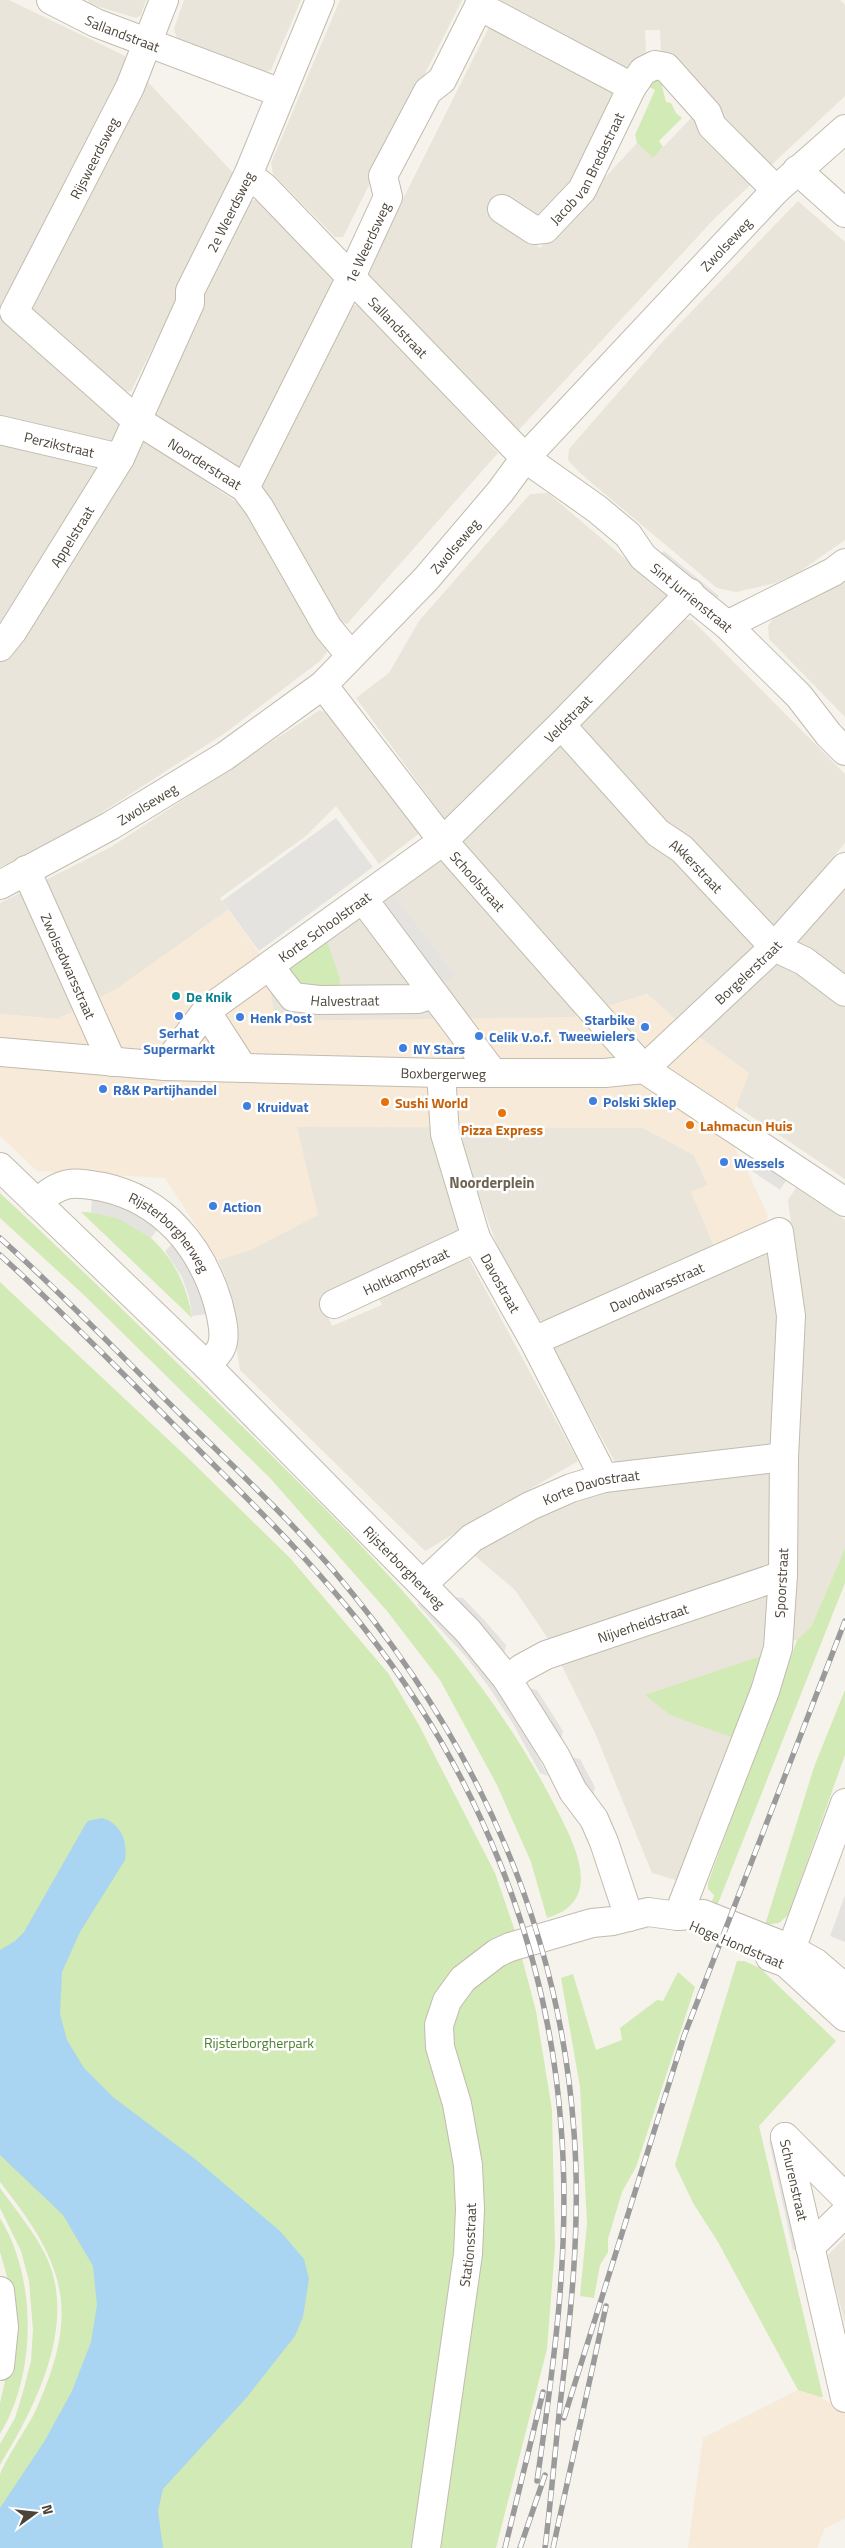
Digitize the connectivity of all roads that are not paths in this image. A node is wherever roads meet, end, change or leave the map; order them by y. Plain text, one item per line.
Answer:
1 (164, 0) edge
2 (320, 0) edge
3 (60, 2) edge
4 (480, 3) edge
5 (149, 42) junction
6 (632, 87) junction
7 (281, 93) junction
8 (845, 129) edge
9 (797, 170) junction
10 (248, 175) junction
11 (776, 190) junction
12 (502, 209) dead end
13 (845, 213) edge
14 (350, 279) junction
15 (14, 312) joint
16 (136, 419) junction
17 (0, 430) edge
18 (120, 458) junction
19 (525, 458) junction
20 (245, 488) junction
21 (845, 563) edge
22 (690, 593) junction
23 (728, 625) junction
24 (4, 636) edge
25 (351, 656) junction
26 (323, 685) junction
27 (561, 725) junction
28 (845, 751) edge
29 (443, 841) junction
30 (845, 867) edge
31 (26, 870) junction
32 (0, 885) edge
33 (364, 899) junction
34 (774, 947) junction
35 (270, 967) junction
36 (845, 992) edge
37 (433, 994) junction
38 (206, 1011) junction
39 (0, 1052) edge
40 (112, 1062) junction
41 (165, 1066) junction
42 (243, 1068) junction
43 (644, 1069) junction
44 (441, 1073) junction
45 (493, 1073) junction
46 (0, 1167) edge
47 (845, 1202) edge
48 (37, 1203) junction
49 (779, 1232) joint
50 (476, 1238) junction
51 (334, 1304) dead end
52 (534, 1341) junction
53 (207, 1366) junction
54 (784, 1457) junction
55 (604, 1478) junction
56 (783, 1575) junction
57 (423, 1584) junction
58 (507, 1679) junction
59 (845, 1803) edge
60 (678, 1916) junction
61 (621, 1919) junction
62 (789, 1956) junction
63 (845, 1988) edge
64 (845, 2017) edge
65 (845, 2197) edge
66 (845, 2213) edge
67 (810, 2247) junction
68 (0, 2291) edge
69 (0, 2366) edge
70 (845, 2398) edge
71 (426, 2548) edge

1 - 5 street, Rijsweerdsweg
2 - 7 street, 2e Weerdsweg
3 - 5 street, Sallandstraat
4 - 6 street
4 - 14 street, 1e Weerdsweg
5 - 7 street, Sallandstraat
5 - 15 street, Rijsweerdsweg
6 - 11 street, Jacob van Bredastraat
6 - 12 street, Jacob van Bredastraat
7 - 10 street, 2e Weerdsweg
8 - 9 street, Zwolseweg
9 - 11 street, Zwolseweg
9 - 13 street
10 - 14 street, Sallandstraat
10 - 16 street, 2e Weerdsweg
11 - 19 street, Zwolseweg
14 - 19 street, Sallandstraat
14 - 20 street, 1e Weerdsweg
15 - 16 street, Noorderstraat
16 - 18 street, Appelstraat
16 - 20 street, Noorderstraat
17 - 18 street, Perzikstraat
18 - 24 street, Appelstraat
19 - 22 street, Sint Jurrienstraat
19 - 25 street, Zwolseweg
20 - 25 street, Noorderstraat
21 - 23 street
22 - 23 street, Sint Jurrienstraat
22 - 27 street, Veldstraat
23 - 28 street, Sint Jurrienstraat
25 - 26 street, Zwolseweg
26 - 29 street, Schoolstraat
26 - 31 street, Zwolseweg
27 - 29 street, Veldstraat
27 - 34 street, Akkerstraat
29 - 33 street, Korte Schoolstraat
29 - 43 street, Schoolstraat
30 - 34 street, Borgelerstraat
31 - 32 street, Zwolseweg
31 - 40 street, Zwolsedwarsstraat
33 - 35 street, Korte Schoolstraat
33 - 37 street
34 - 36 street, Akkerstraat
34 - 43 street, Borgelerstraat
35 - 37 street, Halvestraat
35 - 38 street, Korte Schoolstraat
37 - 45 street
38 - 41 street, Korte Schoolstraat
38 - 42 street
39 - 40 street, Boxbergerweg
40 - 41 street, Boxbergerweg
41 - 42 street, Boxbergerweg
42 - 44 street, Boxbergerweg
43 - 45 street, Boxbergerweg
43 - 47 street
44 - 45 street, Boxbergerweg
44 - 50 street, Davostraat
46 - 48 street, Rijsterborgherweg
48 - 53 street, Rijsterborgherweg
48 - 53 street, Rijsterborgherweg
49 - 52 street, Davodwarsstraat
49 - 54 street, Spoorstraat
50 - 51 street, Holtkampstraat
50 - 52 street, Davostraat
52 - 55 street, Davostraat
53 - 57 street, Rijsterborgherweg
54 - 55 street, Korte Davostraat
54 - 56 street, Spoorstraat
55 - 57 street, Korte Davostraat
56 - 58 street, Nijverheidstraat
56 - 60 street, Spoorstraat
57 - 58 street, Rijsterborgherweg
58 - 61 street, Rijsterborgherweg
59 - 62 street
60 - 61 street, Stationsstraat
60 - 62 street, Hoge Hondstraat
61 - 71 street, Stationsstraat
62 - 63 street, Hoge Hondstraat
62 - 64 street, Hoge Hondstraat
65 - 67 street, Schurenstraat
66 - 67 street, Schurenstraat
67 - 70 street, Schurenstraat
68 - 69 street

